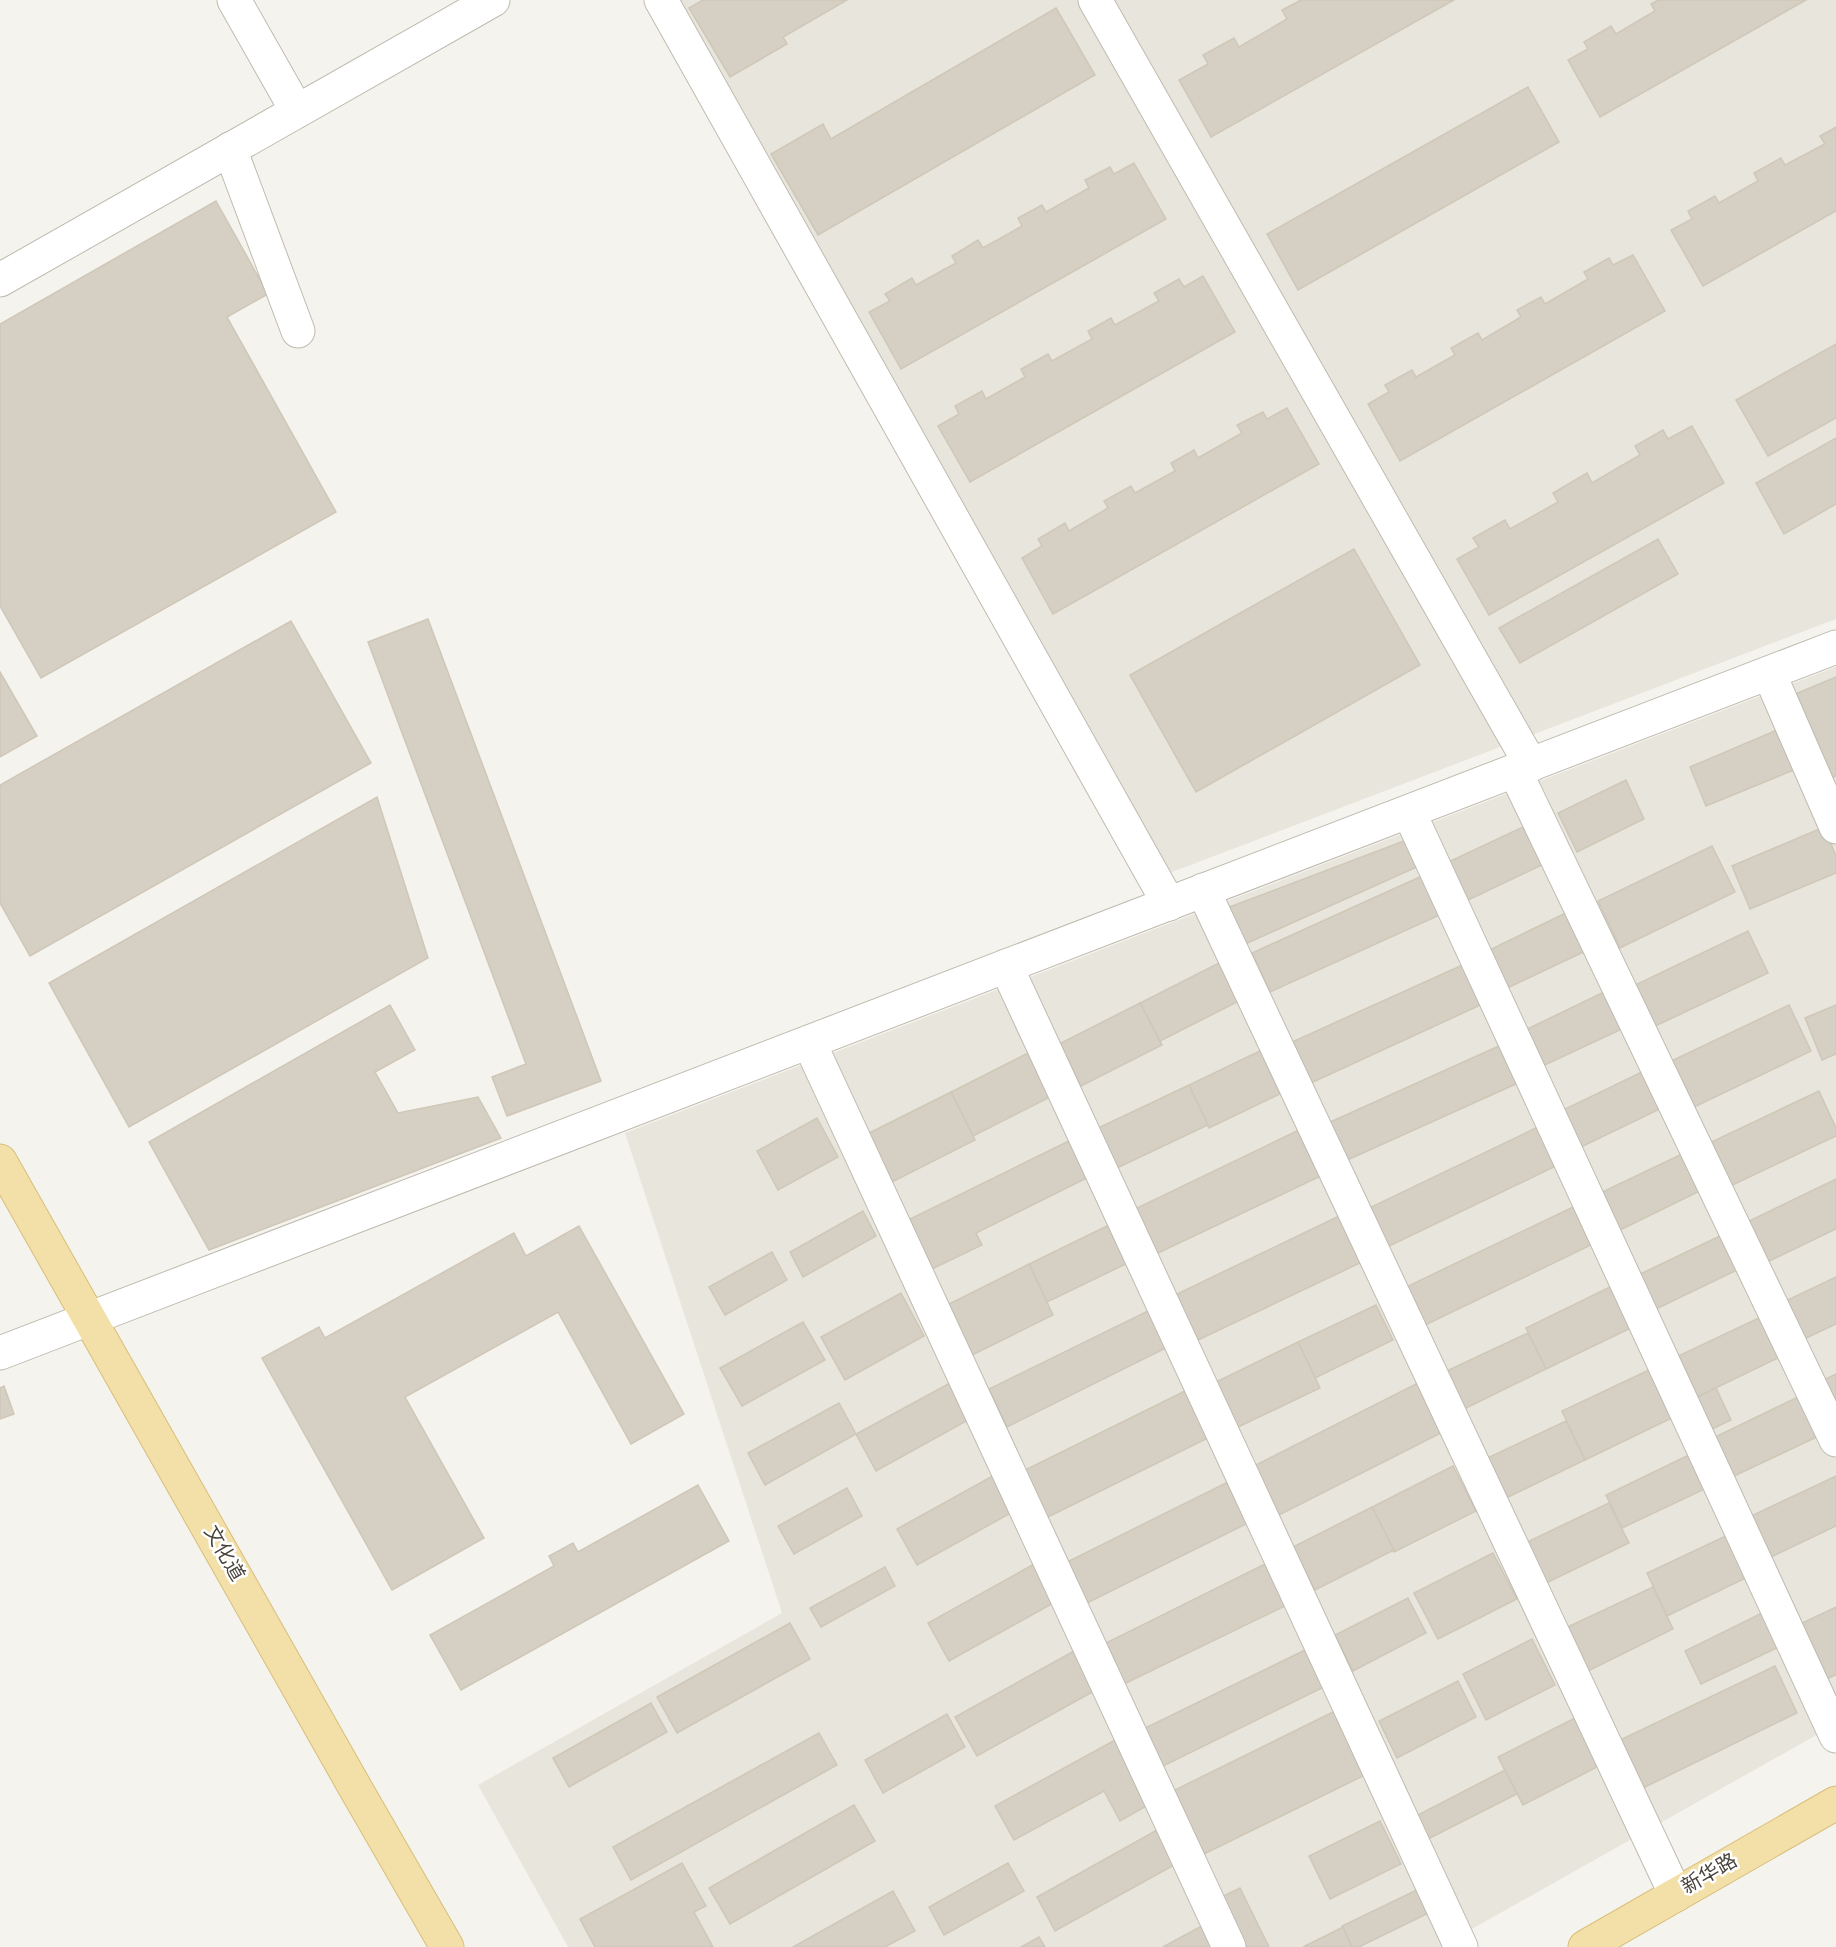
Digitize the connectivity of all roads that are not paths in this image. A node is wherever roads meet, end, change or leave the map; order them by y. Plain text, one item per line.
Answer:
1 (234, 0) edge
2 (661, 0) edge
3 (1095, 0) edge
4 (481, 3) edge
5 (297, 111) junction
6 (230, 149) junction
7 (0, 280) edge
8 (298, 331) dead end
9 (1836, 647) edge
10 (1769, 673) junction
11 (1523, 768) junction
12 (1409, 812) junction
13 (1836, 827) edge
14 (1203, 890) junction
15 (1169, 904) junction
16 (1006, 966) junction
17 (809, 1042) junction
18 (0, 1161) edge
19 (89, 1318) junction
20 (0, 1353) edge
21 (1836, 1440) edge
22 (1836, 1736) edge
23 (1836, 1803) edge
24 (1676, 1895) junction
25 (447, 1947) edge
26 (1229, 1947) edge
27 (1461, 1947) edge
28 (1585, 1947) edge

1 - 5 street
2 - 15 street
3 - 11 street
4 - 5 street
5 - 6 street
6 - 7 street
6 - 8 street
9 - 10 street
10 - 11 street
10 - 13 street
11 - 12 street
11 - 21 street
12 - 14 street
12 - 22 street
14 - 15 street
14 - 24 street
15 - 16 street
16 - 17 street
16 - 27 street
17 - 19 street
17 - 26 street
18 - 19 main road, 文化道
19 - 20 street
19 - 25 main road, 文化道
23 - 24 main road, 新华路
24 - 28 main road, 新华路

